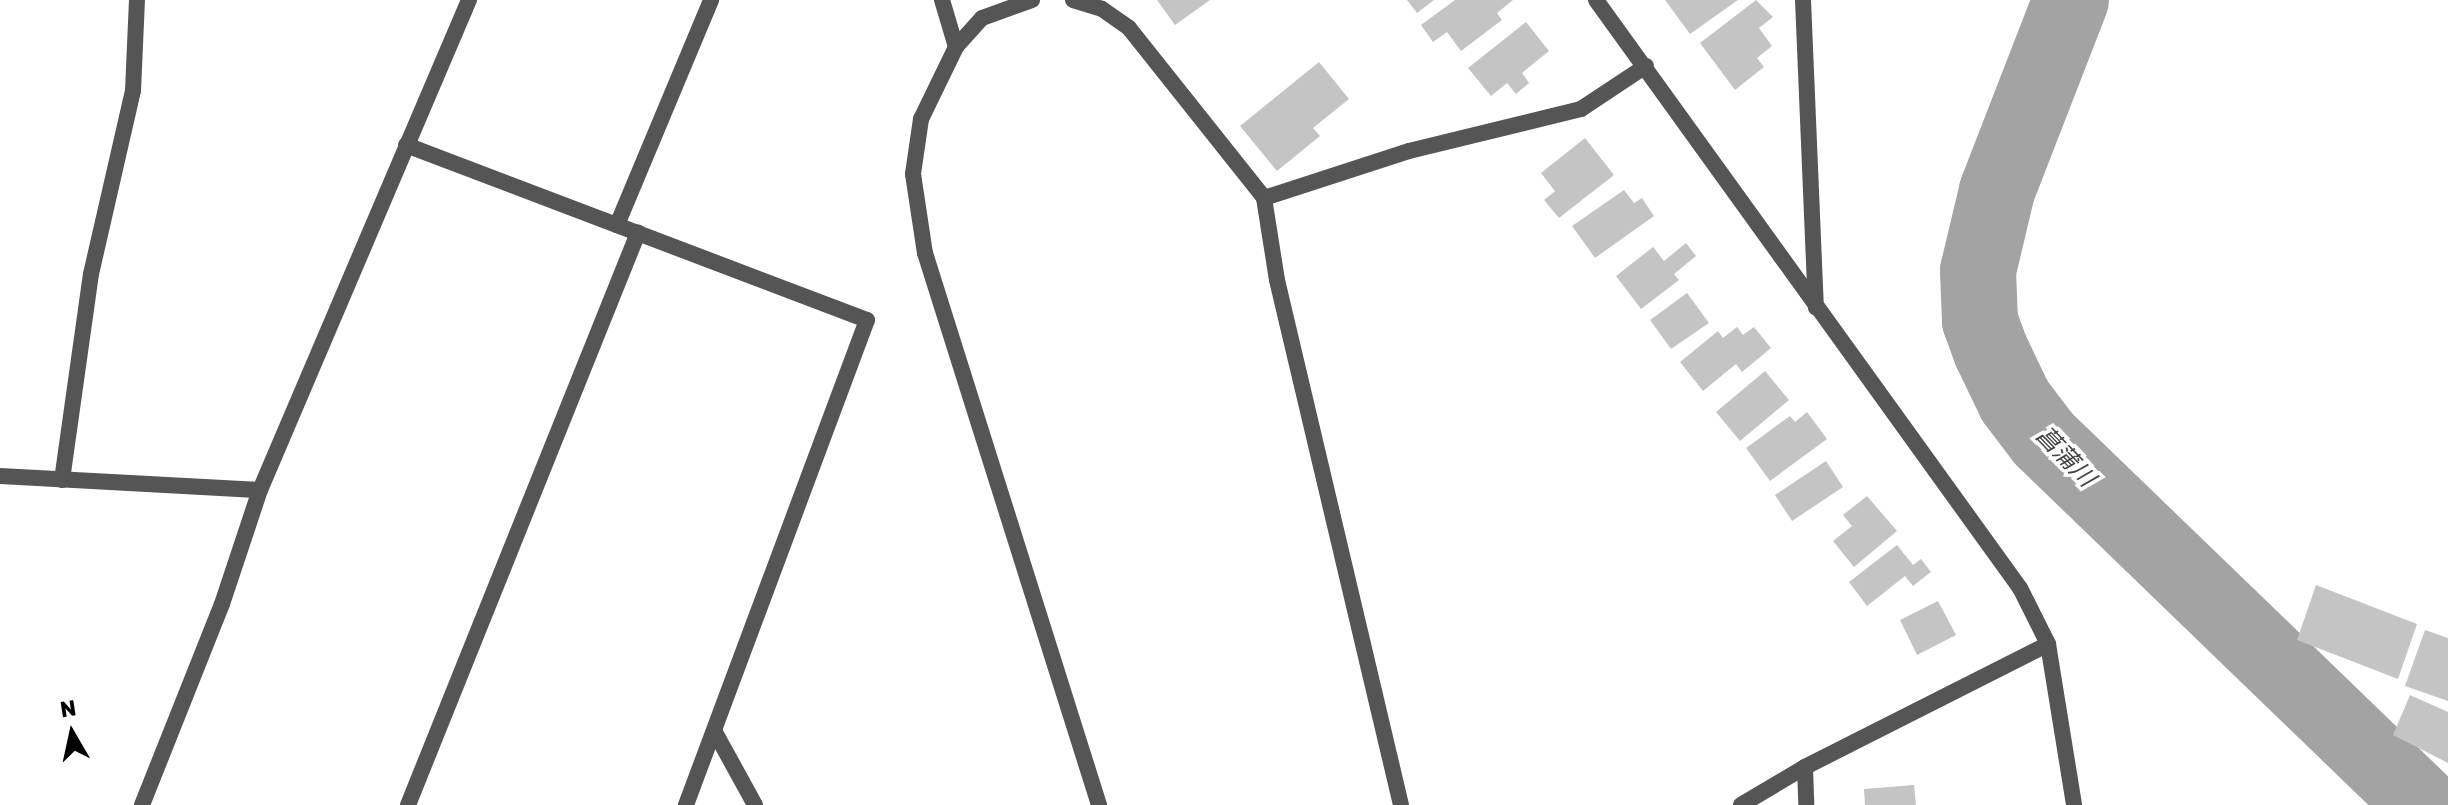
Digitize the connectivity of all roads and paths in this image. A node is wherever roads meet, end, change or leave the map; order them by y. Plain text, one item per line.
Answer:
1 (137, 0) edge
2 (469, 0) edge
3 (711, 0) edge
4 (942, 0) edge
5 (1032, 0) edge
6 (1073, 0) edge
7 (1596, 0) edge
8 (1803, 0) edge
9 (956, 47) junction
10 (1646, 66) junction
11 (406, 145) junction
12 (1264, 198) junction
13 (617, 225) junction
14 (638, 233) junction
15 (1816, 310) junction
16 (0, 476) edge
17 (62, 480) junction
18 (260, 490) junction
19 (2048, 644) junction
20 (716, 734) junction
21 (1805, 767) junction
22 (142, 805) edge
23 (408, 805) edge
24 (686, 805) edge
25 (755, 805) edge
26 (1099, 805) edge
27 (1401, 805) edge
28 (1741, 805) edge
29 (1806, 805) edge
30 (2074, 805) edge

1 - 17 street
2 - 11 street
3 - 13 street
4 - 9 street
5 - 9 street
6 - 12 street
7 - 10 street
8 - 15 street
9 - 26 street
10 - 12 street
10 - 15 street
11 - 13 street
11 - 18 street
12 - 27 street
13 - 14 street
14 - 20 street
14 - 23 street
15 - 19 street
16 - 17 street
17 - 18 street
18 - 22 street
19 - 21 street
19 - 30 street
20 - 24 street
20 - 25 street
21 - 28 street
21 - 29 street

